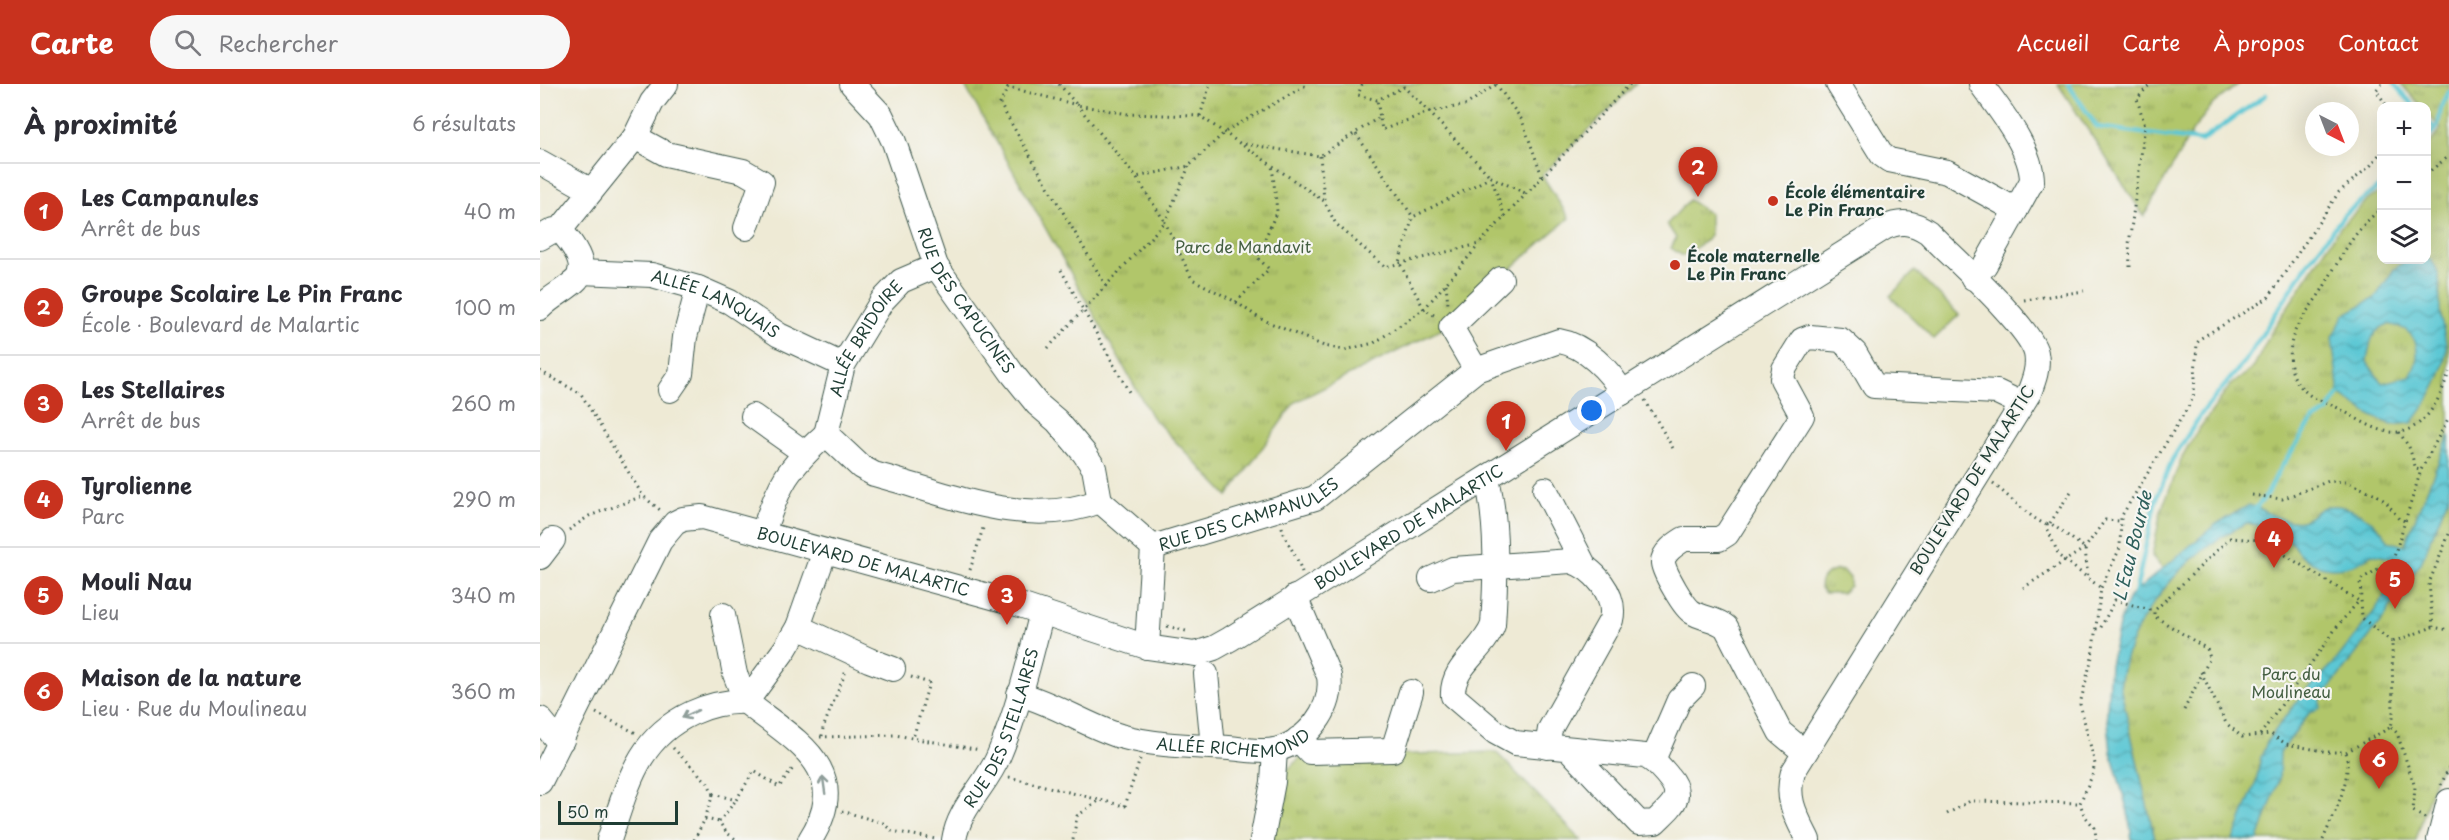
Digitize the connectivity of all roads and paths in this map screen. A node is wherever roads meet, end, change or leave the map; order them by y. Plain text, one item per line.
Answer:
1 (666, 84) edge
2 (852, 84) edge
3 (1059, 84) edge
4 (1210, 84) edge
5 (1308, 84) edge
6 (1362, 84) edge
7 (1497, 84) edge
8 (1630, 84) edge
9 (1838, 84) edge
10 (1981, 84) edge
11 (2150, 84) edge
12 (2382, 84) edge
13 (1006, 86) edge
14 (1403, 86) edge
15 (1377, 100) junction
16 (2384, 102) edge
17 (1077, 105) junction
18 (1429, 112) junction
19 (1200, 116) junction
20 (1378, 118) junction
21 (1225, 132) junction
22 (1356, 134) junction
23 (635, 138) junction
24 (1243, 144) junction
25 (1320, 156) junction
26 (2378, 156) edge
27 (2449, 156) edge
28 (540, 162) edge
29 (1272, 165) junction
30 (1189, 166) junction
31 (2431, 171) edge
32 (1542, 176) junction
33 (1136, 177) junction
34 (1491, 177) junction
35 (590, 190) junction
36 (1527, 194) junction
37 (1324, 201) junction
38 (2016, 210) junction
39 (2380, 210) edge
40 (1413, 217) junction
41 (1504, 218) junction
42 (1165, 222) junction
43 (746, 228) dead end
44 (550, 234) edge
45 (1479, 244) junction
46 (1399, 262) junction
47 (936, 266) junction
48 (2130, 267) dead end
49 (1060, 270) dead end
50 (580, 272) junction
51 (1973, 278) junction
52 (1501, 279) dead end
53 (1106, 286) junction
54 (698, 288) junction
55 (2084, 291) dead end
56 (2018, 301) dead end
57 (1236, 302) junction
58 (540, 308) edge
59 (1424, 309) junction
60 (1084, 310) junction
61 (1451, 327) junction
62 (1048, 348) dead end
63 (843, 365) junction
64 (1476, 370) junction
65 (540, 371) edge
66 (2449, 372) edge
67 (1629, 389) junction
68 (670, 390) dead end
69 (1129, 392) dead end
70 (2022, 404) junction
71 (753, 416) dead end
72 (2449, 417) edge
73 (2399, 432) junction
74 (826, 434) junction
75 (1674, 450) dead end
76 (805, 453) junction
77 (2421, 470) junction
78 (1975, 476) junction
79 (1486, 479) junction
80 (1545, 489) dead end
81 (2072, 490) dead end
82 (2252, 495) dead end
83 (643, 496) junction
84 (1100, 501) junction
85 (990, 506) junction
86 (1278, 509) junction
87 (2120, 521) junction
88 (2405, 521) junction
89 (675, 523) junction
90 (2048, 524) junction
91 (763, 533) junction
92 (2448, 537) edge
93 (1153, 548) junction
94 (2085, 548) junction
95 (547, 549) edge
96 (825, 551) junction
97 (2064, 561) junction
98 (1584, 565) junction
99 (1495, 566) junction
100 (1312, 568) dead end
101 (1431, 579) dead end
102 (2088, 580) junction
103 (2024, 588) dead end
104 (2101, 588) junction
105 (970, 592) junction
106 (1295, 597) junction
107 (2359, 601) junction
108 (2154, 611) junction
109 (1042, 612) junction
110 (723, 615) dead end
111 (798, 627) junction
112 (2433, 627) junction
113 (2096, 629) junction
114 (2449, 630) edge
115 (1187, 632) dead end
116 (1148, 635) junction
117 (2392, 642) junction
118 (854, 653) junction
119 (893, 669) joint
120 (2201, 672) junction
121 (1206, 674) dead end
122 (1693, 686) dead end
123 (1411, 692) dead end
124 (1019, 694) junction
125 (582, 699) junction
126 (746, 702) junction
127 (2184, 710) dead end
128 (540, 719) edge
129 (2391, 728) junction
130 (2260, 735) junction
131 (654, 738) junction
132 (913, 738) junction
133 (1298, 739) junction
134 (562, 740) junction
135 (810, 743) junction
136 (1145, 743) junction
137 (1213, 747) junction
138 (1558, 748) junction
139 (1275, 750) junction
140 (1804, 752) junction
141 (2346, 752) junction
142 (1653, 759) junction
143 (995, 763) junction
144 (540, 782) edge
145 (713, 794) junction
146 (736, 800) junction
147 (1100, 800) junction
148 (2080, 803) junction
149 (824, 809) junction
150 (1947, 814) dead end
151 (705, 819) junction
152 (2444, 821) edge
153 (719, 822) junction
154 (609, 840) edge
155 (694, 840) edge
156 (738, 840) edge
157 (810, 840) edge
158 (942, 840) edge
159 (954, 840) edge
160 (1073, 840) edge
161 (1262, 840) edge
162 (1808, 840) edge
163 (2096, 840) edge
164 (2323, 840) edge

1 - 23 street
2 - 47 street, RUE DES CAPUCINES
3 - 17 path
4 - 19 path
5 - 21 path
6 - 15 path
7 - 18 path
7 - 32 path
8 - 32 path
9 - 38 street
10 - 38 street
11 - 48 path
12 - 16 path
13 - 17 path
13 - 53 path
14 - 15 path
14 - 18 path
15 - 20 path
17 - 19 path
17 - 33 path
18 - 20 path
18 - 34 path
19 - 21 path
20 - 22 path
21 - 24 path
21 - 30 path
22 - 25 path
22 - 40 path
23 - 35 street
23 - 43 street
24 - 25 path
24 - 29 path
25 - 37 path
26 - 87 path
27 - 31 path
28 - 35 street
29 - 37 path
29 - 57 path
30 - 33 path
30 - 42 path
32 - 36 path
33 - 42 path
34 - 36 path
34 - 40 path
34 - 41 path
35 - 44 street
36 - 41 path
37 - 46 path
38 - 51 street
39 - 73 path
40 - 46 path
41 - 45 path
42 - 53 path
42 - 57 path
44 - 50 street
45 - 46 path
45 - 59 path
46 - 59 path
47 - 63 street, ALLÉE BRIDOIRE
47 - 84 street, RUE DES CAPUCINES
49 - 60 path
50 - 54 street, ALLÉE LANQUAIS
50 - 58 street
51 - 67 street, BOULEVARD DE MALARTIC
51 - 70 street, BOULEVARD DE MALARTIC
52 - 61 street
53 - 60 path
54 - 63 street, ALLÉE LANQUAIS
54 - 68 street
55 - 56 path
57 - 59 path
59 - 61 path
60 - 62 path
60 - 69 path
61 - 64 street
63 - 74 street, ALLÉE BRIDOIRE
64 - 67 street, RUE DES CAMPANULES
64 - 86 street, RUE DES CAMPANULES
65 - 83 path
66 - 73 path
67 - 75 path
67 - 79 street, BOULEVARD DE MALARTIC
70 - 78 street, BOULEVARD DE MALARTIC
70 - 140 street
71 - 76 street
72 - 77 path
73 - 77 path
74 - 76 street
74 - 85 street
76 - 91 street
77 - 88 path
78 - 90 path
78 - 140 street, BOULEVARD DE MALARTIC
79 - 99 street
79 - 106 street, BOULEVARD DE MALARTIC
80 - 98 street
81 - 90 path
82 - 88 path
83 - 89 path
83 - 95 path
84 - 85 street
84 - 93 street, RUE DES CAMPANULES
85 - 105 path
86 - 93 street, RUE DES CAMPANULES
86 - 100 path
87 - 94 path
87 - 104 path
88 - 107 path
89 - 91 street, BOULEVARD DE MALARTIC
89 - 125 street
90 - 94 path
90 - 97 path
91 - 96 street, BOULEVARD DE MALARTIC
92 - 112 path
93 - 116 street
94 - 97 path
94 - 102 path
96 - 105 street, BOULEVARD DE MALARTIC
96 - 111 street
97 - 102 path
97 - 103 path
98 - 99 street
98 - 138 street
99 - 101 street
99 - 138 street
102 - 104 path
104 - 113 path
105 - 109 street, BOULEVARD DE MALARTIC
106 - 116 street, BOULEVARD DE MALARTIC
106 - 133 street, ALLÉE RICHEMOND
107 - 108 path
107 - 117 path
107 - 130 path
108 - 113 path
108 - 120 path
109 - 116 street, BOULEVARD DE MALARTIC
109 - 124 street, RUE DES STELLAIRES
110 - 126 street
111 - 118 street
111 - 126 street
112 - 114 path
112 - 117 path
113 - 148 path
115 - 116 path
117 - 129 path
118 - 119 street
118 - 135 path
119 - 132 path
120 - 127 path
120 - 130 path
121 - 137 street
122 - 142 street
123 - 133 street
124 - 136 street, ALLÉE RICHEMOND
124 - 143 street, RUE DES STELLAIRES
125 - 131 path
125 - 134 street
126 -> 131 street
126 - 135 street
128 - 134 street
129 - 141 path
129 - 152 path
130 - 141 path
131 - 145 path
131 - 154 street
132 - 135 path
132 - 143 path
133 - 139 street, ALLÉE RICHEMOND
134 - 144 street
135 - 146 path
149 -> 135 street
136 - 137 street, ALLÉE RICHEMOND
136 - 147 path
137 - 139 street, ALLÉE RICHEMOND
138 - 142 street
138 - 142 street
139 - 161 street
140 - 162 street, BOULEVARD DE MALARTIC
141 - 164 path
143 - 147 path
143 - 159 street, RUE DES STELLAIRES
145 - 146 path
145 - 151 path
146 - 153 path
147 - 160 path
148 - 150 path
148 - 163 path
149 - 157 street
149 - 158 path
151 - 153 path
151 - 155 path
153 - 156 path

